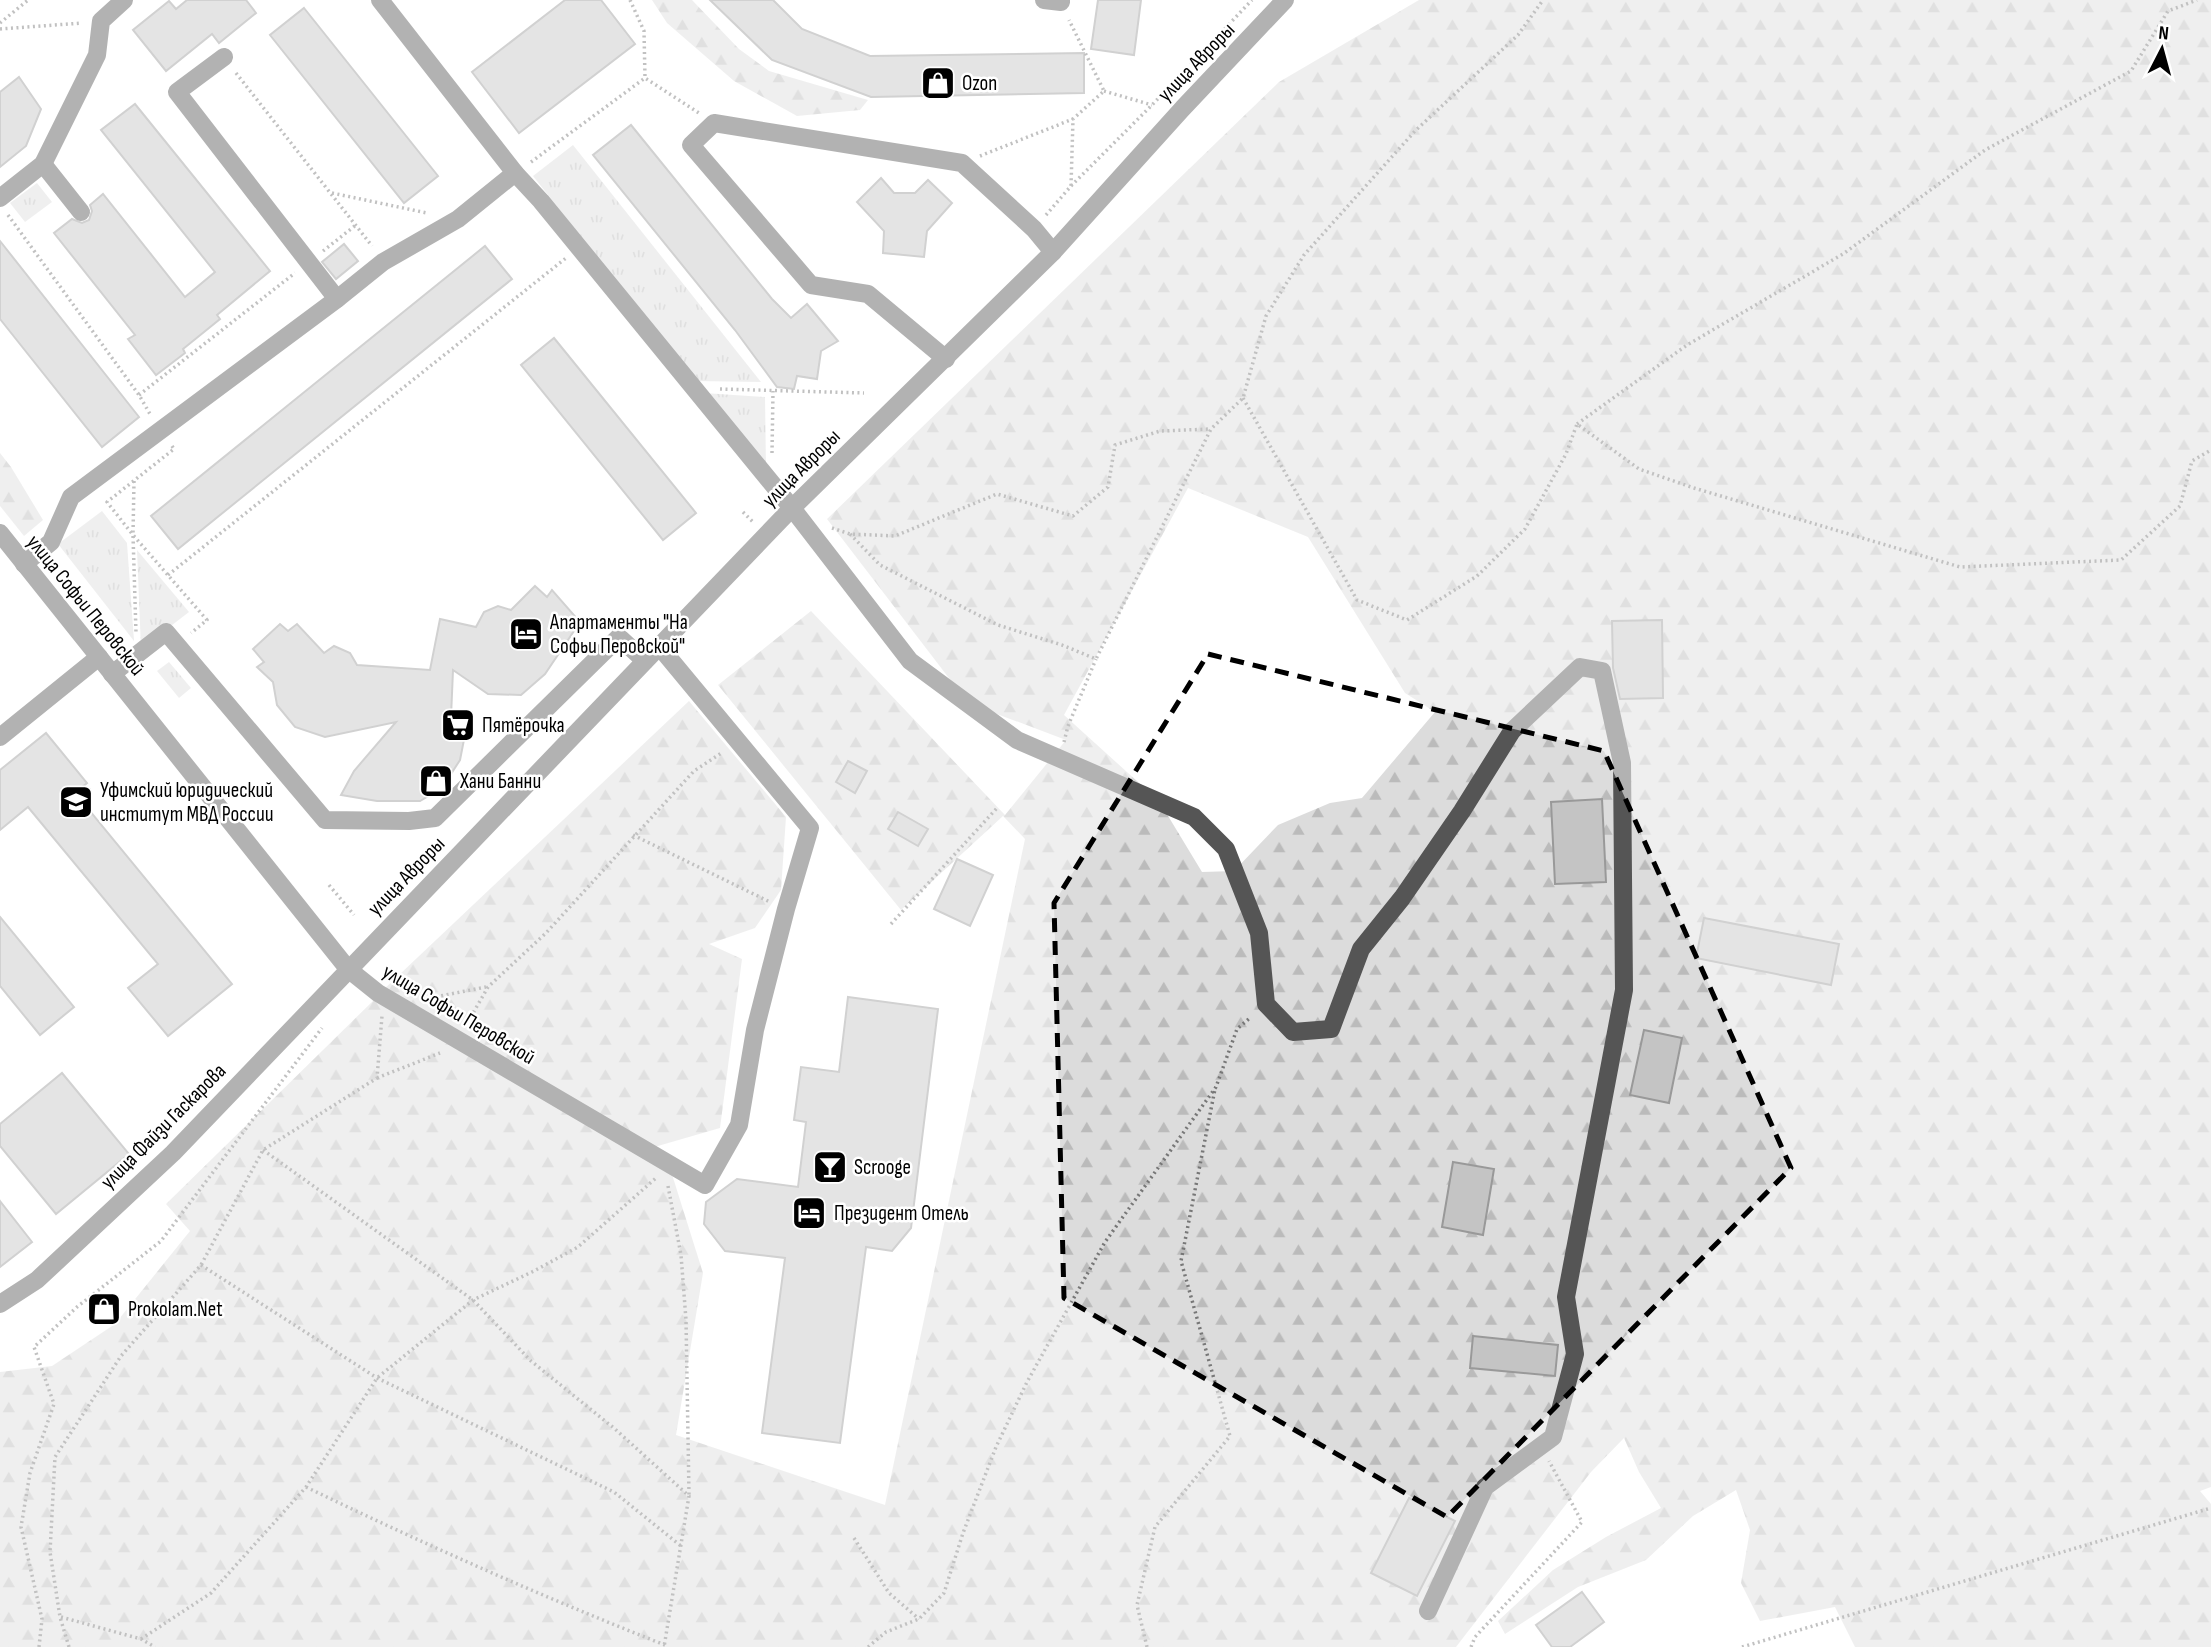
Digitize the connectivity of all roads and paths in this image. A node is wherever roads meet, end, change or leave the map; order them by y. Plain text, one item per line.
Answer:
1 (28, 0) edge
2 (124, 0) edge
3 (380, 0) edge
4 (630, 0) edge
5 (1252, 0) edge
6 (1286, 0) edge
7 (1542, 0) edge
8 (2197, 0) edge
9 (1055, 1) edge
10 (101, 21) junction
11 (0, 23) edge
12 (0, 29) edge
13 (224, 57) joint
14 (645, 78) junction
15 (1104, 92) junction
16 (1152, 105) junction
17 (1073, 119) junction
18 (714, 123) junction
19 (962, 163) junction
20 (43, 164) junction
21 (515, 173) junction
22 (1071, 186) junction
23 (330, 192) junction
24 (0, 198) edge
25 (80, 212) dead end
26 (458, 219) junction
27 (356, 225) junction
28 (1034, 229) junction
29 (579, 248) junction
30 (1053, 252) junction
31 (383, 261) junction
32 (309, 262) junction
33 (337, 299) junction
34 (946, 359) junction
35 (694, 388) junction
36 (774, 391) junction
37 (864, 394) dead end
38 (139, 395) dead end
39 (1243, 398) junction
40 (1577, 424) junction
41 (1211, 429) junction
42 (2211, 450) edge
43 (134, 481) dead end
44 (771, 483) junction
45 (792, 508) junction
46 (0, 533) edge
47 (24, 564) junction
48 (168, 575) dead end
49 (659, 646) junction
50 (137, 654) junction
51 (99, 657) junction
52 (1096, 659) junction
53 (645, 661) junction
54 (113, 674) junction
55 (0, 737) edge
56 (739, 742) junction
57 (1059, 758) junction
58 (997, 808) dead end
59 (633, 835) junction
60 (329, 885) dead end
61 (786, 909) junction
62 (354, 915) dead end
63 (891, 924) dead end
64 (348, 969) junction
65 (396, 1004) junction
66 (1266, 1004) junction
67 (325, 1024) dead end
68 (1216, 1087) junction
69 (263, 1150) junction
70 (668, 1168) junction
71 (201, 1265) junction
72 (473, 1300) junction
73 (0, 1304) edge
74 (377, 1378) junction
75 (1542, 1447) junction
76 (306, 1487) junction
77 (689, 1496) junction
78 (2211, 1508) edge
79 (854, 1538) dead end
80 (681, 1546) junction
81 (1428, 1611) dead end
82 (60, 1617) junction
83 (919, 1619) junction
84 (141, 1639) junction
85 (665, 1646) edge
86 (38, 1647) edge
87 (69, 1647) edge
88 (155, 1647) edge
89 (868, 1647) edge
90 (1147, 1647) edge
91 (1471, 1647) edge
92 (1742, 1647) edge

1 - 11 path
2 - 10 street
3 - 21 street
4 - 14 path
5 - 16 path
6 - 30 street, улица Авроры
7 - 39 path
8 - 40 path
9 - 15 path
10 - 12 path
10 - 20 street
13 - 23 path
13 - 32 street
14 - 18 path
14 - 21 path
15 - 16 path
15 - 17 path
16 - 22 path
17 - 19 path
17 - 22 path
18 - 19 street
18 - 34 street
19 - 28 street
20 - 24 street
20 - 25 street
21 - 26 street
21 - 29 street
22 - 28 path
23 - 26 path
23 - 27 path
26 - 31 street
27 - 31 path
27 - 32 path
28 - 30 street
29 - 35 street
29 - 48 path
30 - 34 street, улица Авроры
31 - 33 street
32 - 33 street
32 - 38 path
33 - 47 street
34 - 45 street, улица Авроры
35 - 36 path
35 - 44 street
36 - 37 path
36 - 44 path
39 - 40 path
39 - 41 path
40 - 42 path
41 - 52 path
41 - 52 path
43 - 50 path
44 - 45 street
45 - 49 street, улица Авроры
45 - 57 street
46 - 47 street, улица Софьи Перовской
47 - 51 street, улица Софьи Перовской
49 - 53 street, улица Авроры
49 - 56 street
50 - 53 street
50 - 54 street
51 - 54 street, улица Софьи Перовской
51 - 55 street
52 - 57 path
53 - 64 street, улица Авроры
54 - 64 street, улица Софьи Перовской
56 - 59 path
56 - 61 street
57 - 66 street
58 - 63 path
59 - 61 path
59 - 65 path
60 - 62 path
61 - 70 street, улица Софьи Перовской
64 - 65 street, улица Софьи Перовской
64 - 73 street, улица Файзи Гаскарова
65 - 69 path
65 - 70 street, улица Софьи Перовской
66 - 68 path
66 - 75 street
67 - 86 path
68 - 83 path
68 - 90 path
69 - 71 path
69 - 72 path
70 - 72 path
70 - 77 path
71 - 74 path
71 - 82 path
72 - 74 path
72 - 77 path
74 - 76 path
74 - 80 path
75 - 81 street
75 - 91 path
76 - 84 path
76 - 85 path
77 - 80 path
78 - 92 path
79 - 83 path
80 - 85 path
82 - 84 path
82 - 87 path
83 - 89 path
84 - 88 path

